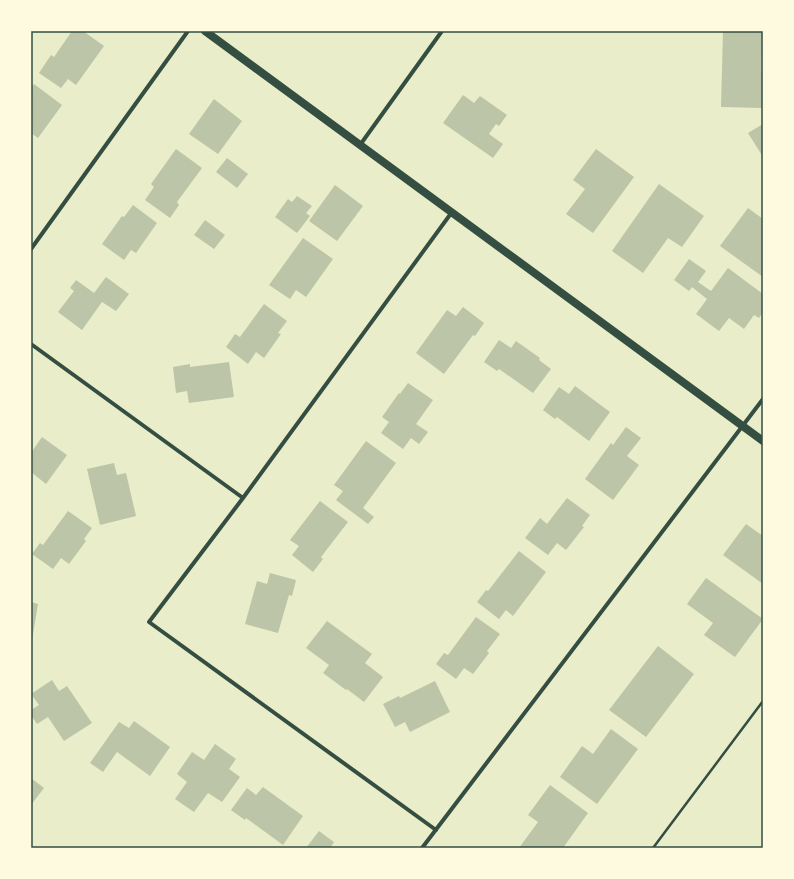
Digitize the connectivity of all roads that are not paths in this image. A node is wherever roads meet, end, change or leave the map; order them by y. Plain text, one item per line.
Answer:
1 (188, 31) edge
2 (205, 31) edge
3 (442, 31) edge
4 (360, 145) junction
5 (452, 211) junction
6 (31, 249) edge
7 (31, 344) edge
8 (763, 399) edge
9 (742, 426) junction
10 (763, 441) edge
11 (243, 498) junction
12 (436, 830) junction
13 (422, 848) edge

1 - 6 street
2 - 4 main road
3 - 4 street
4 - 5 main road
5 - 9 main road
5 - 11 street
7 - 11 street
8 - 9 street
9 - 10 main road
9 - 12 street
11 - 12 street
12 - 13 street

